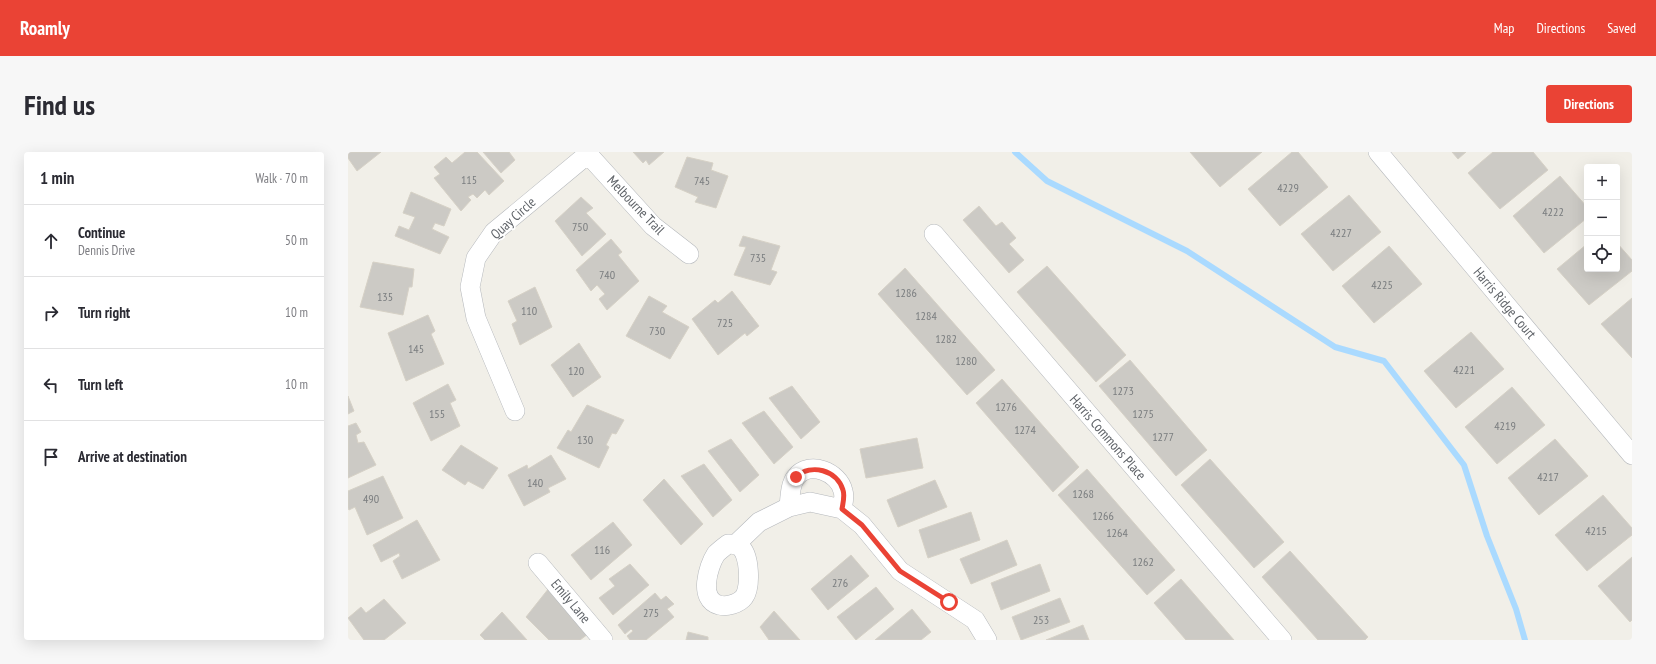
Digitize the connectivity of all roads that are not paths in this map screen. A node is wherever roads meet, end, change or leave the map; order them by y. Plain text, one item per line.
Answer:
1 (1378, 152) edge
2 (587, 153) edge
3 (934, 234) dead end
4 (689, 254) dead end
5 (515, 411) dead end
6 (1632, 455) edge
7 (789, 507) junction
8 (842, 509) junction
9 (735, 545) dead end
10 (538, 563) dead end
11 (603, 640) edge
12 (987, 640) edge
13 (1282, 640) edge

1 - 6 street, Harris Ridge Court
2 - 4 street, Melbourne Trail
2 - 5 street, Quay Circle
3 - 13 street, Harris Commons Place
7 - 8 street
7 - 8 street
7 - 9 street
8 - 12 street
10 - 11 street, Emily Lane

